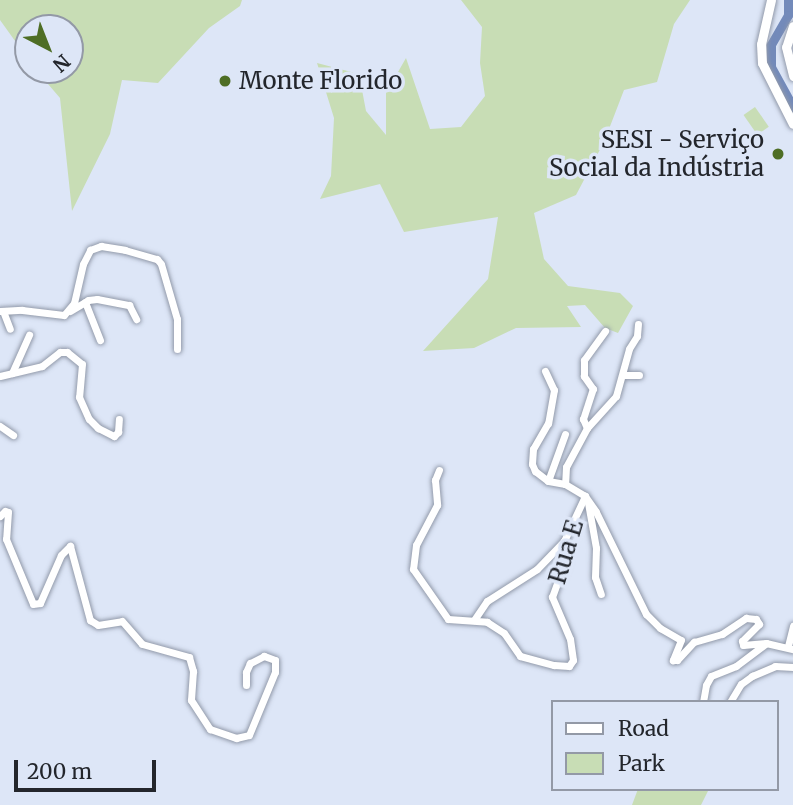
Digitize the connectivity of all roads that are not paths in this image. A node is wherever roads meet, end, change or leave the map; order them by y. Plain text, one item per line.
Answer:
1 (771, 0) edge
2 (793, 26) edge
3 (793, 76) edge
4 (793, 124) edge
5 (85, 302) junction
6 (2, 311) edge
7 (69, 311) junction
8 (136, 319) dead end
9 (638, 324) dead end
10 (10, 329) dead end
11 (605, 331) dead end
12 (29, 335) dead end
13 (100, 340) dead end
14 (177, 349) dead end
15 (545, 371) dead end
16 (12, 373) junction
17 (639, 375) dead end
18 (0, 376) edge
19 (624, 376) junction
20 (119, 419) dead end
21 (0, 426) edge
22 (587, 428) junction
23 (565, 433) dead end
24 (13, 435) dead end
25 (439, 470) dead end
26 (548, 481) junction
27 (565, 484) junction
28 (586, 498) junction
29 (0, 516) edge
30 (564, 541) junction
31 (601, 594) dead end
32 (474, 620) junction
33 (793, 626) edge
34 (766, 643) junction
35 (790, 648) edge
36 (793, 667) edge
37 (246, 685) dead end
38 (705, 688) junction
39 (698, 700) edge
40 (703, 700) edge
41 (731, 700) edge

1 - 4 main road
2 - 3 main road
5 - 7 street
5 - 8 street
5 - 13 street
6 - 7 street
6 - 10 street
7 - 14 street
9 - 19 street
11 - 22 street
12 - 16 street
15 - 26 street
16 - 18 street
16 - 20 street
17 - 19 street
19 - 22 street
21 - 24 street
22 - 27 street
23 - 26 street
25 - 32 street
26 - 27 street
27 - 28 street
28 - 30 street, Rua E
28 - 31 street
28 - 34 street
29 - 37 street
30 - 32 street
30 - 32 street, Rua E
33 - 35 street
34 - 35 street
34 - 38 street
36 - 41 street
38 - 39 street
38 - 40 street

